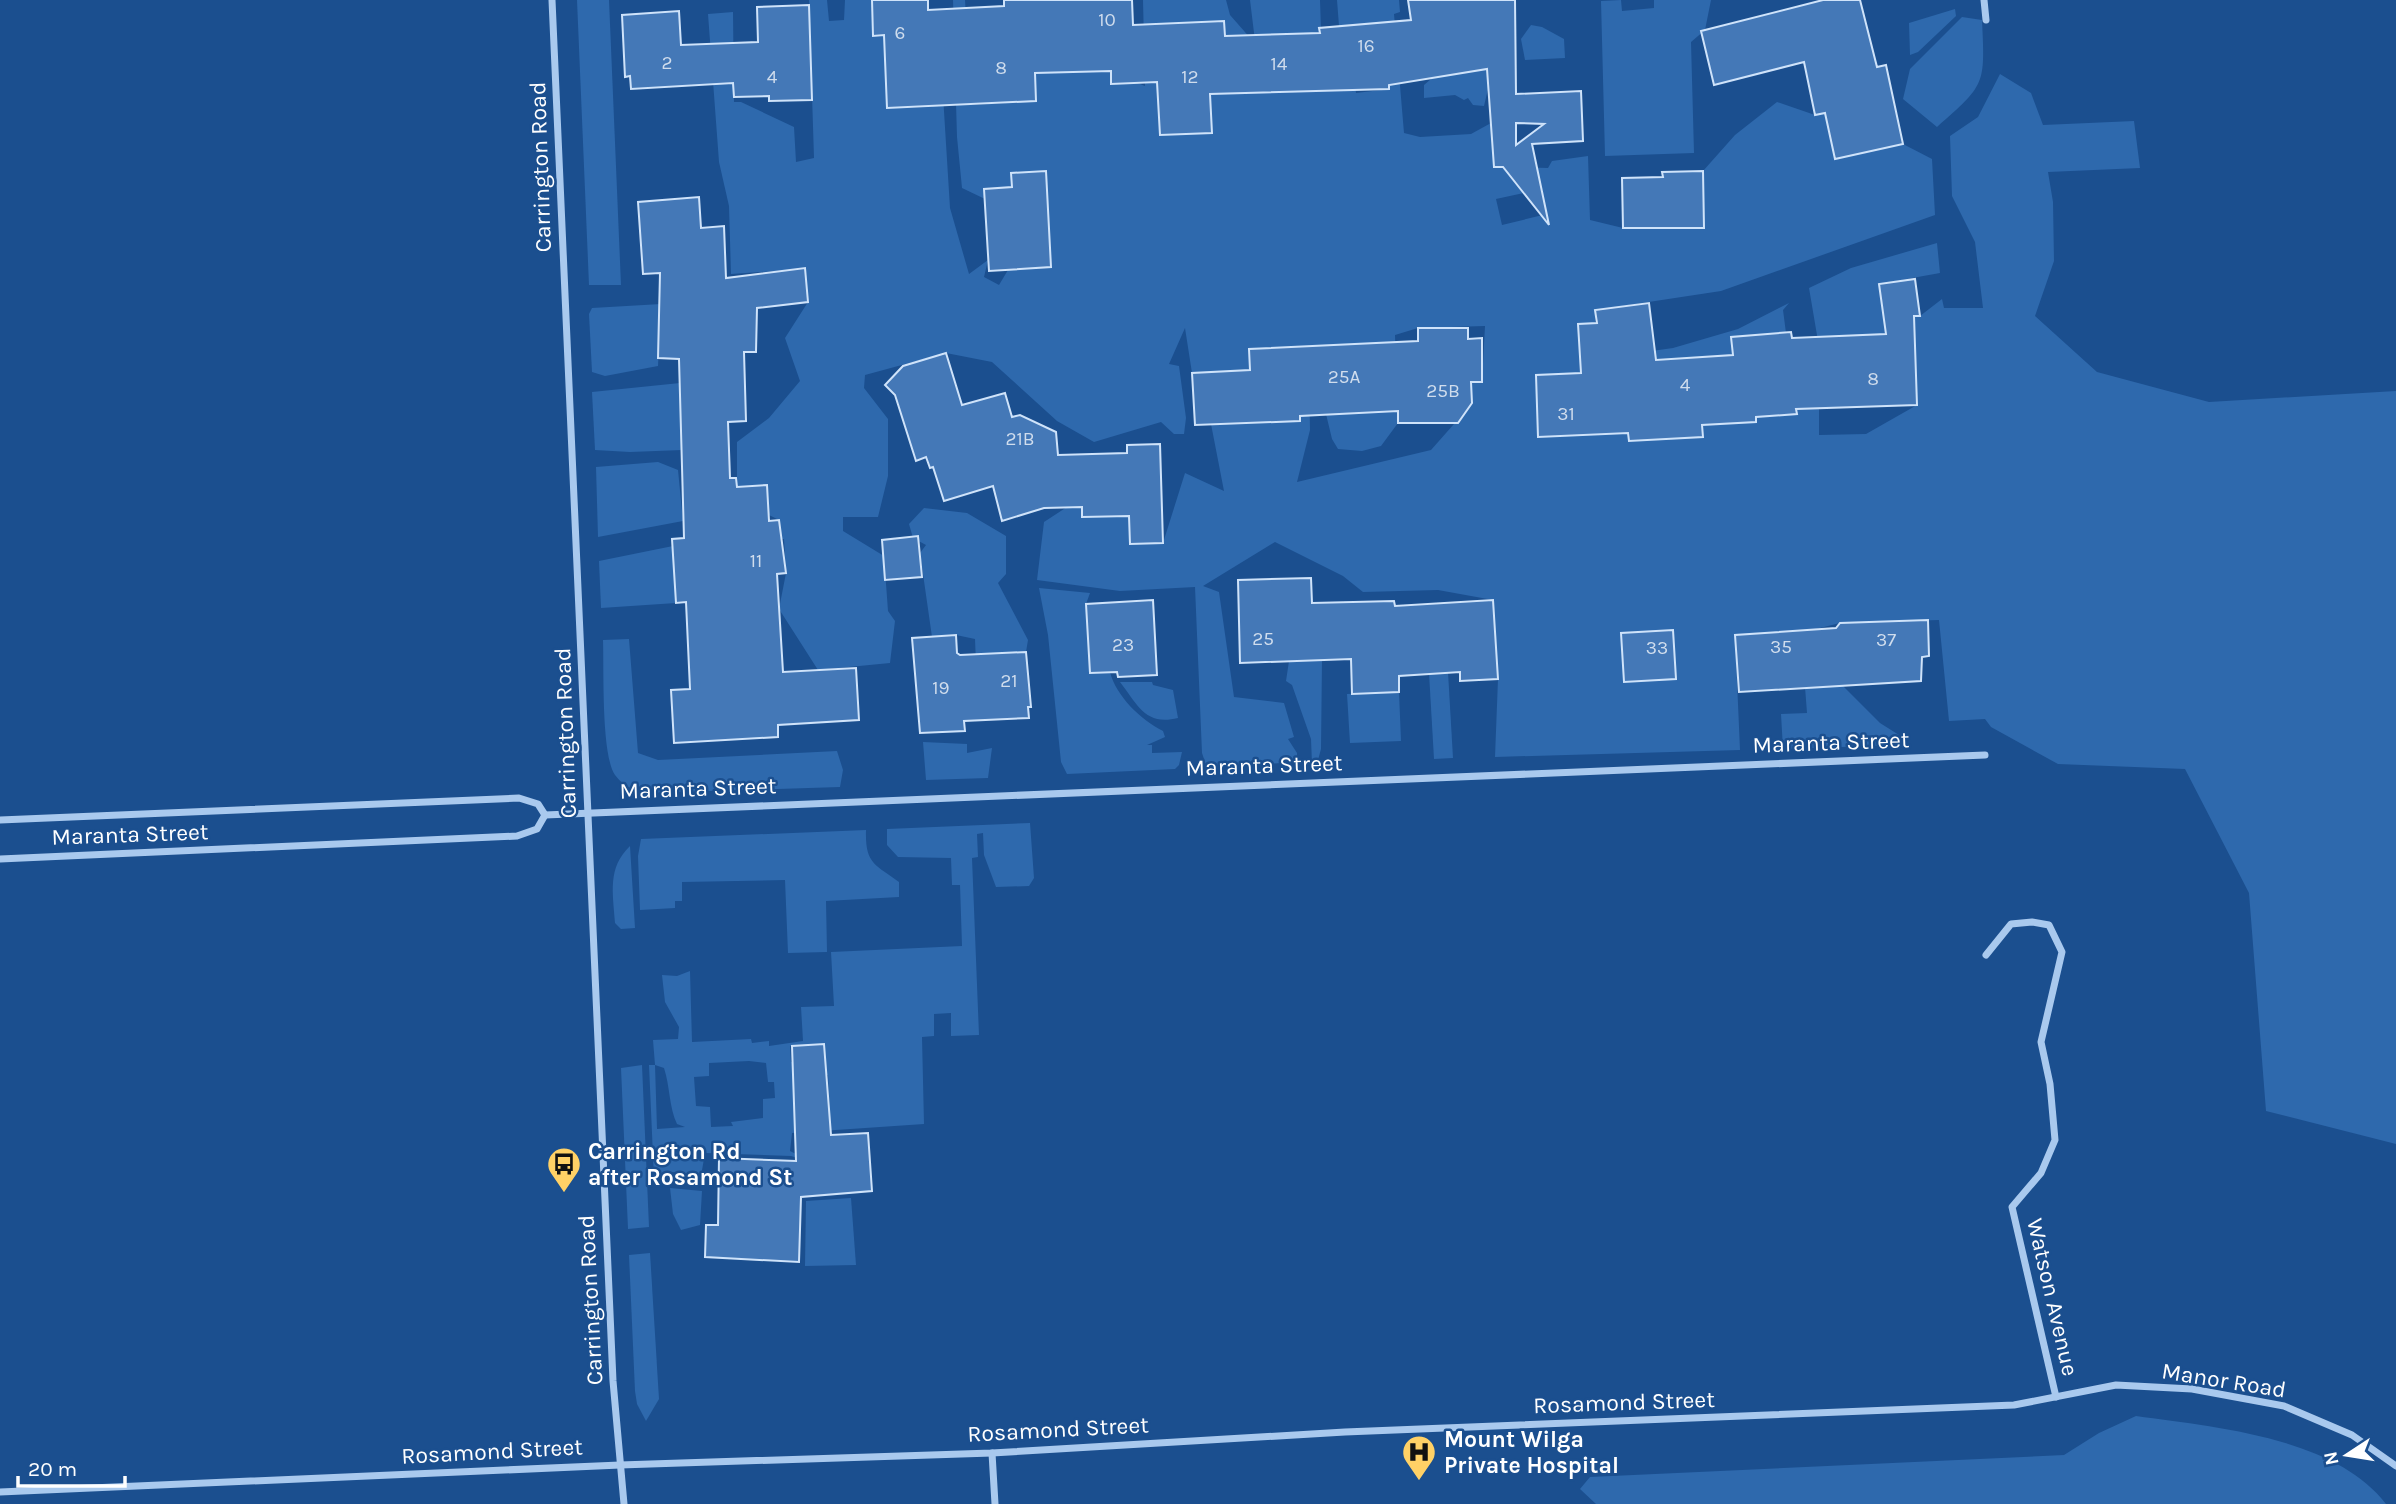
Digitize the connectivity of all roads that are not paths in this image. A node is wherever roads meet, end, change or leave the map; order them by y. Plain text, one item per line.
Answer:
1 (552, 0) edge
2 (1984, 0) edge
3 (1986, 20) dead end
4 (1985, 755) dead end
5 (588, 812) junction
6 (545, 815) junction
7 (0, 820) edge
8 (0, 859) edge
9 (1986, 955) dead end
10 (2116, 1385) joint
11 (2056, 1397) junction
12 (992, 1453) junction
13 (620, 1465) junction
14 (2396, 1466) edge
15 (0, 1492) edge
16 (624, 1504) edge
17 (995, 1504) edge

1 - 5 street, Carrington Road
2 - 3 street
4 - 5 street, Maranta Street
5 - 6 street, Maranta Street
5 - 13 street, Carrington Road
6 - 7 street, Maranta Street
6 - 8 street, Maranta Street
9 - 11 street, Watson Avenue
10 - 11 street, Rosamond Street
10 - 14 street, Manor Road
11 - 12 street, Rosamond Street
12 - 13 street, Rosamond Street
12 - 17 street
13 - 15 street, Rosamond Street
13 - 16 street, Carrington Road

